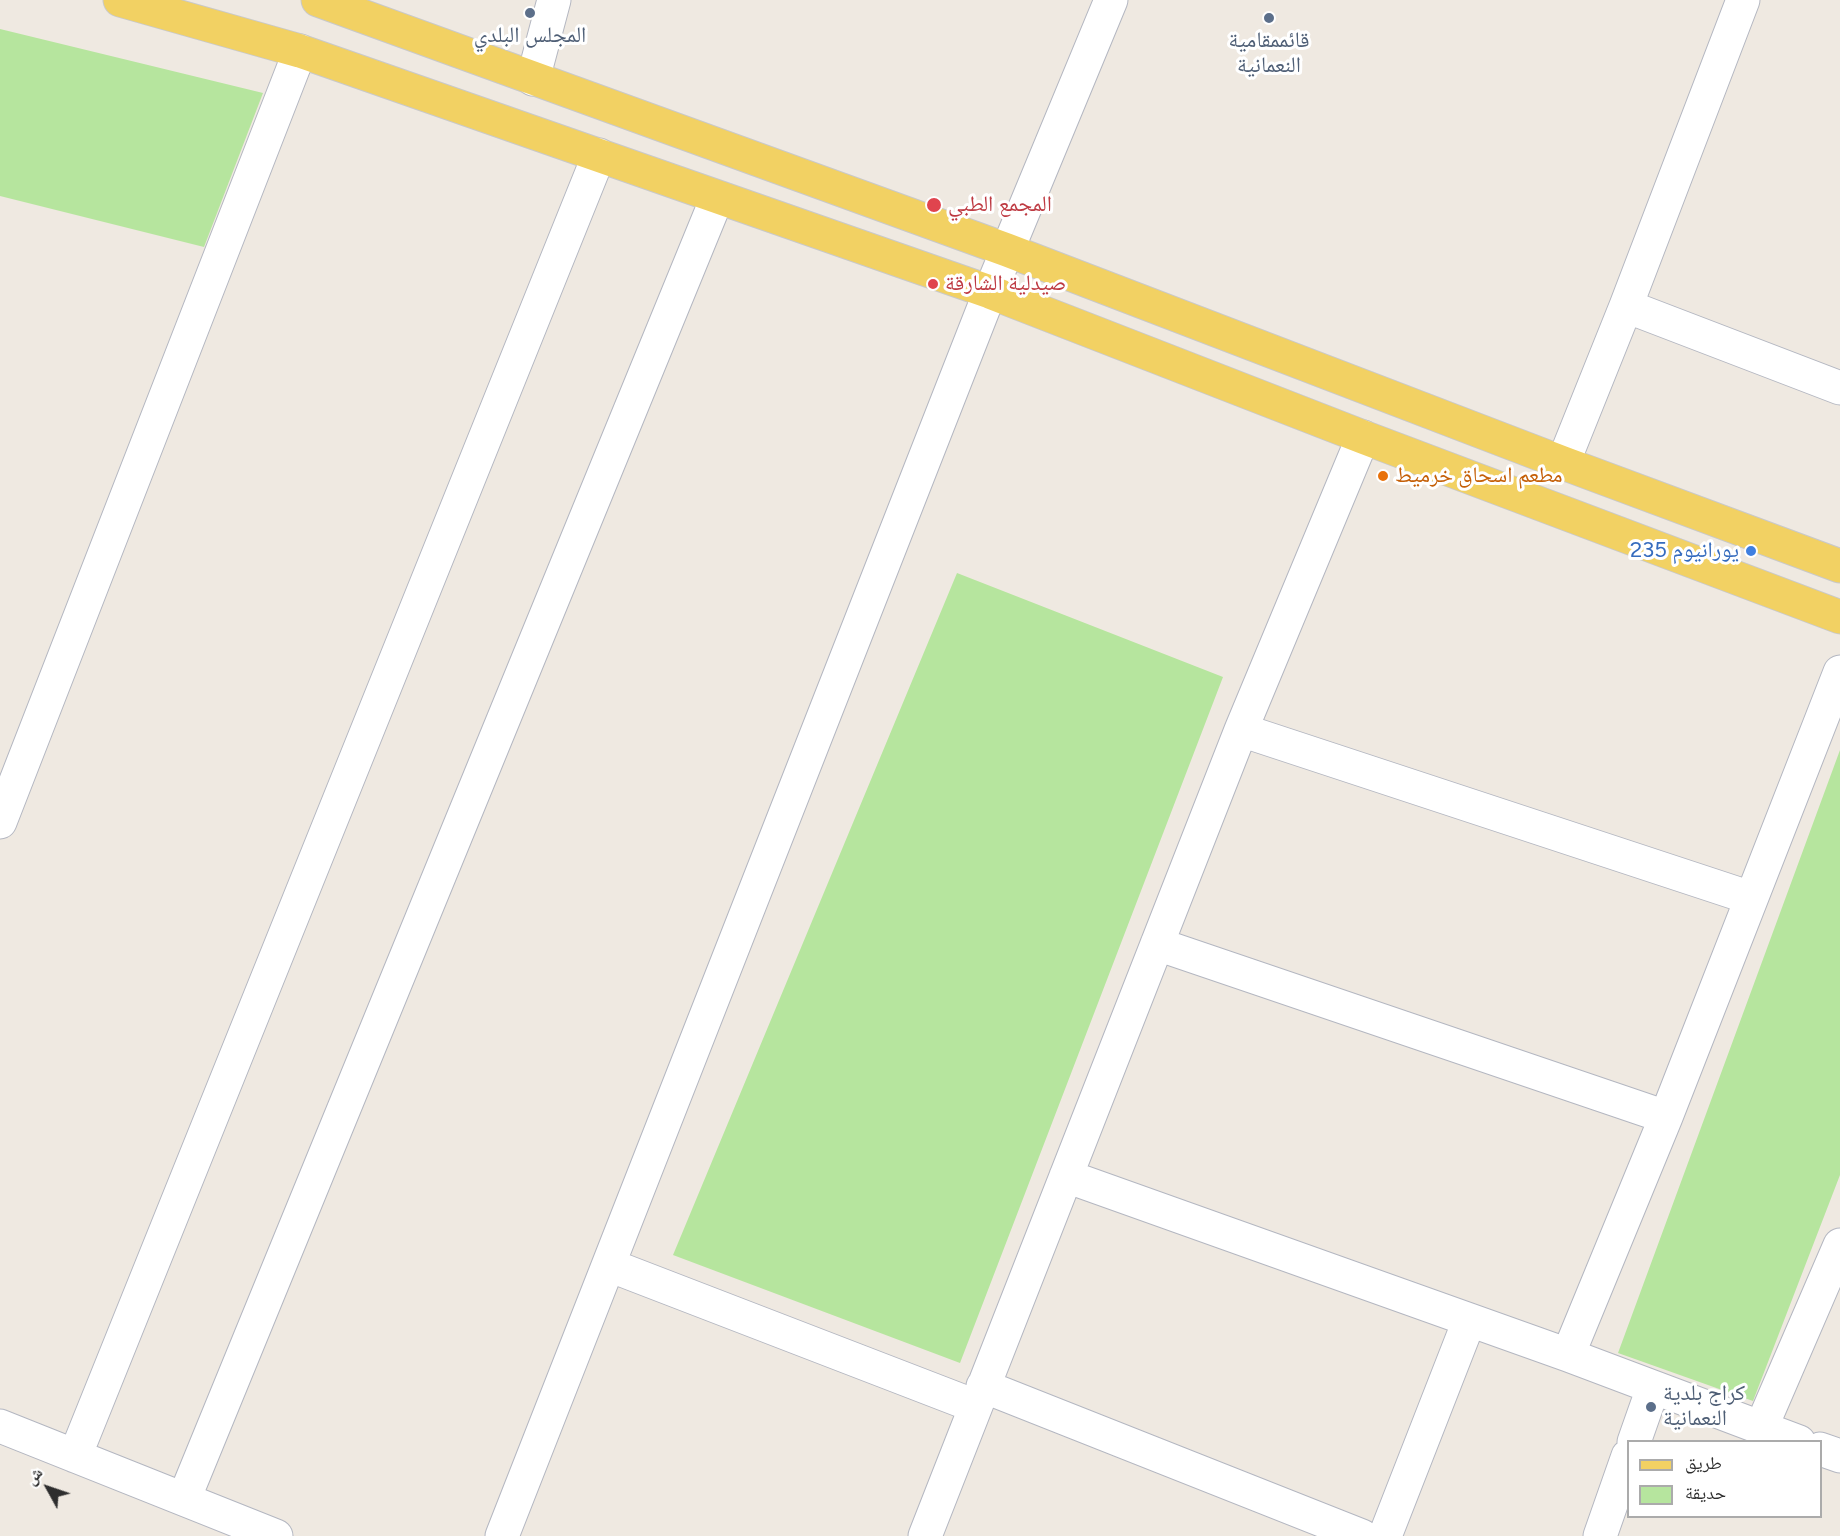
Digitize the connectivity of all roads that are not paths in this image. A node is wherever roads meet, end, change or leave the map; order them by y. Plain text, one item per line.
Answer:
1 (120, 0) edge
2 (318, 0) edge
3 (554, 0) edge
4 (1111, 0) edge
5 (1743, 0) edge
6 (300, 51) junction
7 (533, 79) junction
8 (599, 155) junction
9 (717, 198) junction
10 (1007, 250) junction
11 (990, 292) junction
12 (1626, 306) junction
13 (1840, 388) edge
14 (1363, 437) junction
15 (1563, 463) junction
16 (1840, 566) edge
17 (1840, 617) edge
18 (1840, 672) edge
19 (1241, 730) junction
20 (1, 816) edge
21 (1751, 897) junction
22 (1157, 944) junction
23 (1666, 1117) junction
24 (1066, 1176) junction
25 (1840, 1245) edge
26 (609, 1265) junction
27 (1469, 1321) junction
28 (1568, 1355) junction
29 (1653, 1388) junction
30 (979, 1396) junction
31 (0, 1426) edge
32 (1761, 1428) junction
33 (1635, 1440) edge
34 (1794, 1440) edge
35 (1822, 1449) edge
36 (75, 1456) junction
37 (1840, 1456) edge
38 (1627, 1462) edge
39 (184, 1499) junction
40 (276, 1536) edge
41 (502, 1536) edge
42 (925, 1536) edge
43 (1362, 1536) edge
44 (1385, 1536) edge
45 (1600, 1536) edge

1 - 6 main road
2 - 7 main road
3 - 7 street
4 - 10 street
5 - 12 street
6 - 8 main road
6 - 20 street
7 - 10 main road
8 - 9 main road
8 - 36 street
9 - 11 main road
9 - 39 street
10 - 11 street
10 - 15 main road
11 - 14 main road
11 - 26 street
12 - 13 street
12 - 15 street
14 - 17 main road
14 - 19 street
15 - 16 main road
18 - 21 street
19 - 21 street
19 - 22 street
21 - 23 street
22 - 23 street
22 - 24 street
23 - 28 street
24 - 27 street
24 - 30 street
25 - 32 street
26 - 30 street
26 - 41 street
27 - 28 street
27 - 44 street
28 - 29 street
29 - 32 street
29 - 33 street
30 - 42 street
30 - 43 street
31 - 36 street
32 - 34 street
35 - 37 street
36 - 39 street
38 - 45 street
39 - 40 street

